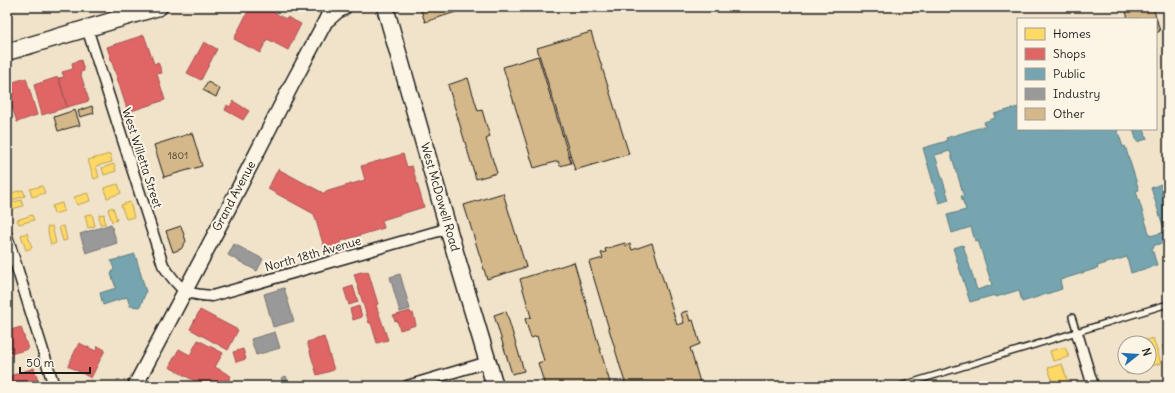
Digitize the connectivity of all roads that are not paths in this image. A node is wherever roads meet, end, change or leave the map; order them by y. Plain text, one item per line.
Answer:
1 (159, 7) edge
2 (344, 7) edge
3 (375, 7) edge
4 (331, 12) edge
5 (386, 12) edge
6 (87, 28) junction
7 (7, 52) edge
8 (448, 228) junction
9 (7, 236) edge
10 (184, 290) junction
11 (1168, 304) edge
12 (1072, 317) dead end
13 (1077, 333) junction
14 (488, 362) junction
15 (54, 386) edge
16 (135, 386) edge
17 (408, 386) edge
18 (496, 386) edge
19 (900, 386) edge
20 (1093, 386) edge

1 - 6 main road
2 - 4 main road
3 - 5 main road
4 - 10 main road, Grand Avenue
5 - 8 main road, West McDowell Road
6 - 7 main road
6 - 10 street, West Willetta Street
8 - 10 street, North 18th Avenue
8 - 14 main road, West McDowell Road
9 - 15 street
10 - 16 main road, Grand Avenue
11 - 13 lane
12 - 13 lane
13 - 19 lane
13 - 20 street
14 - 17 street
14 - 18 main road, West McDowell Road

